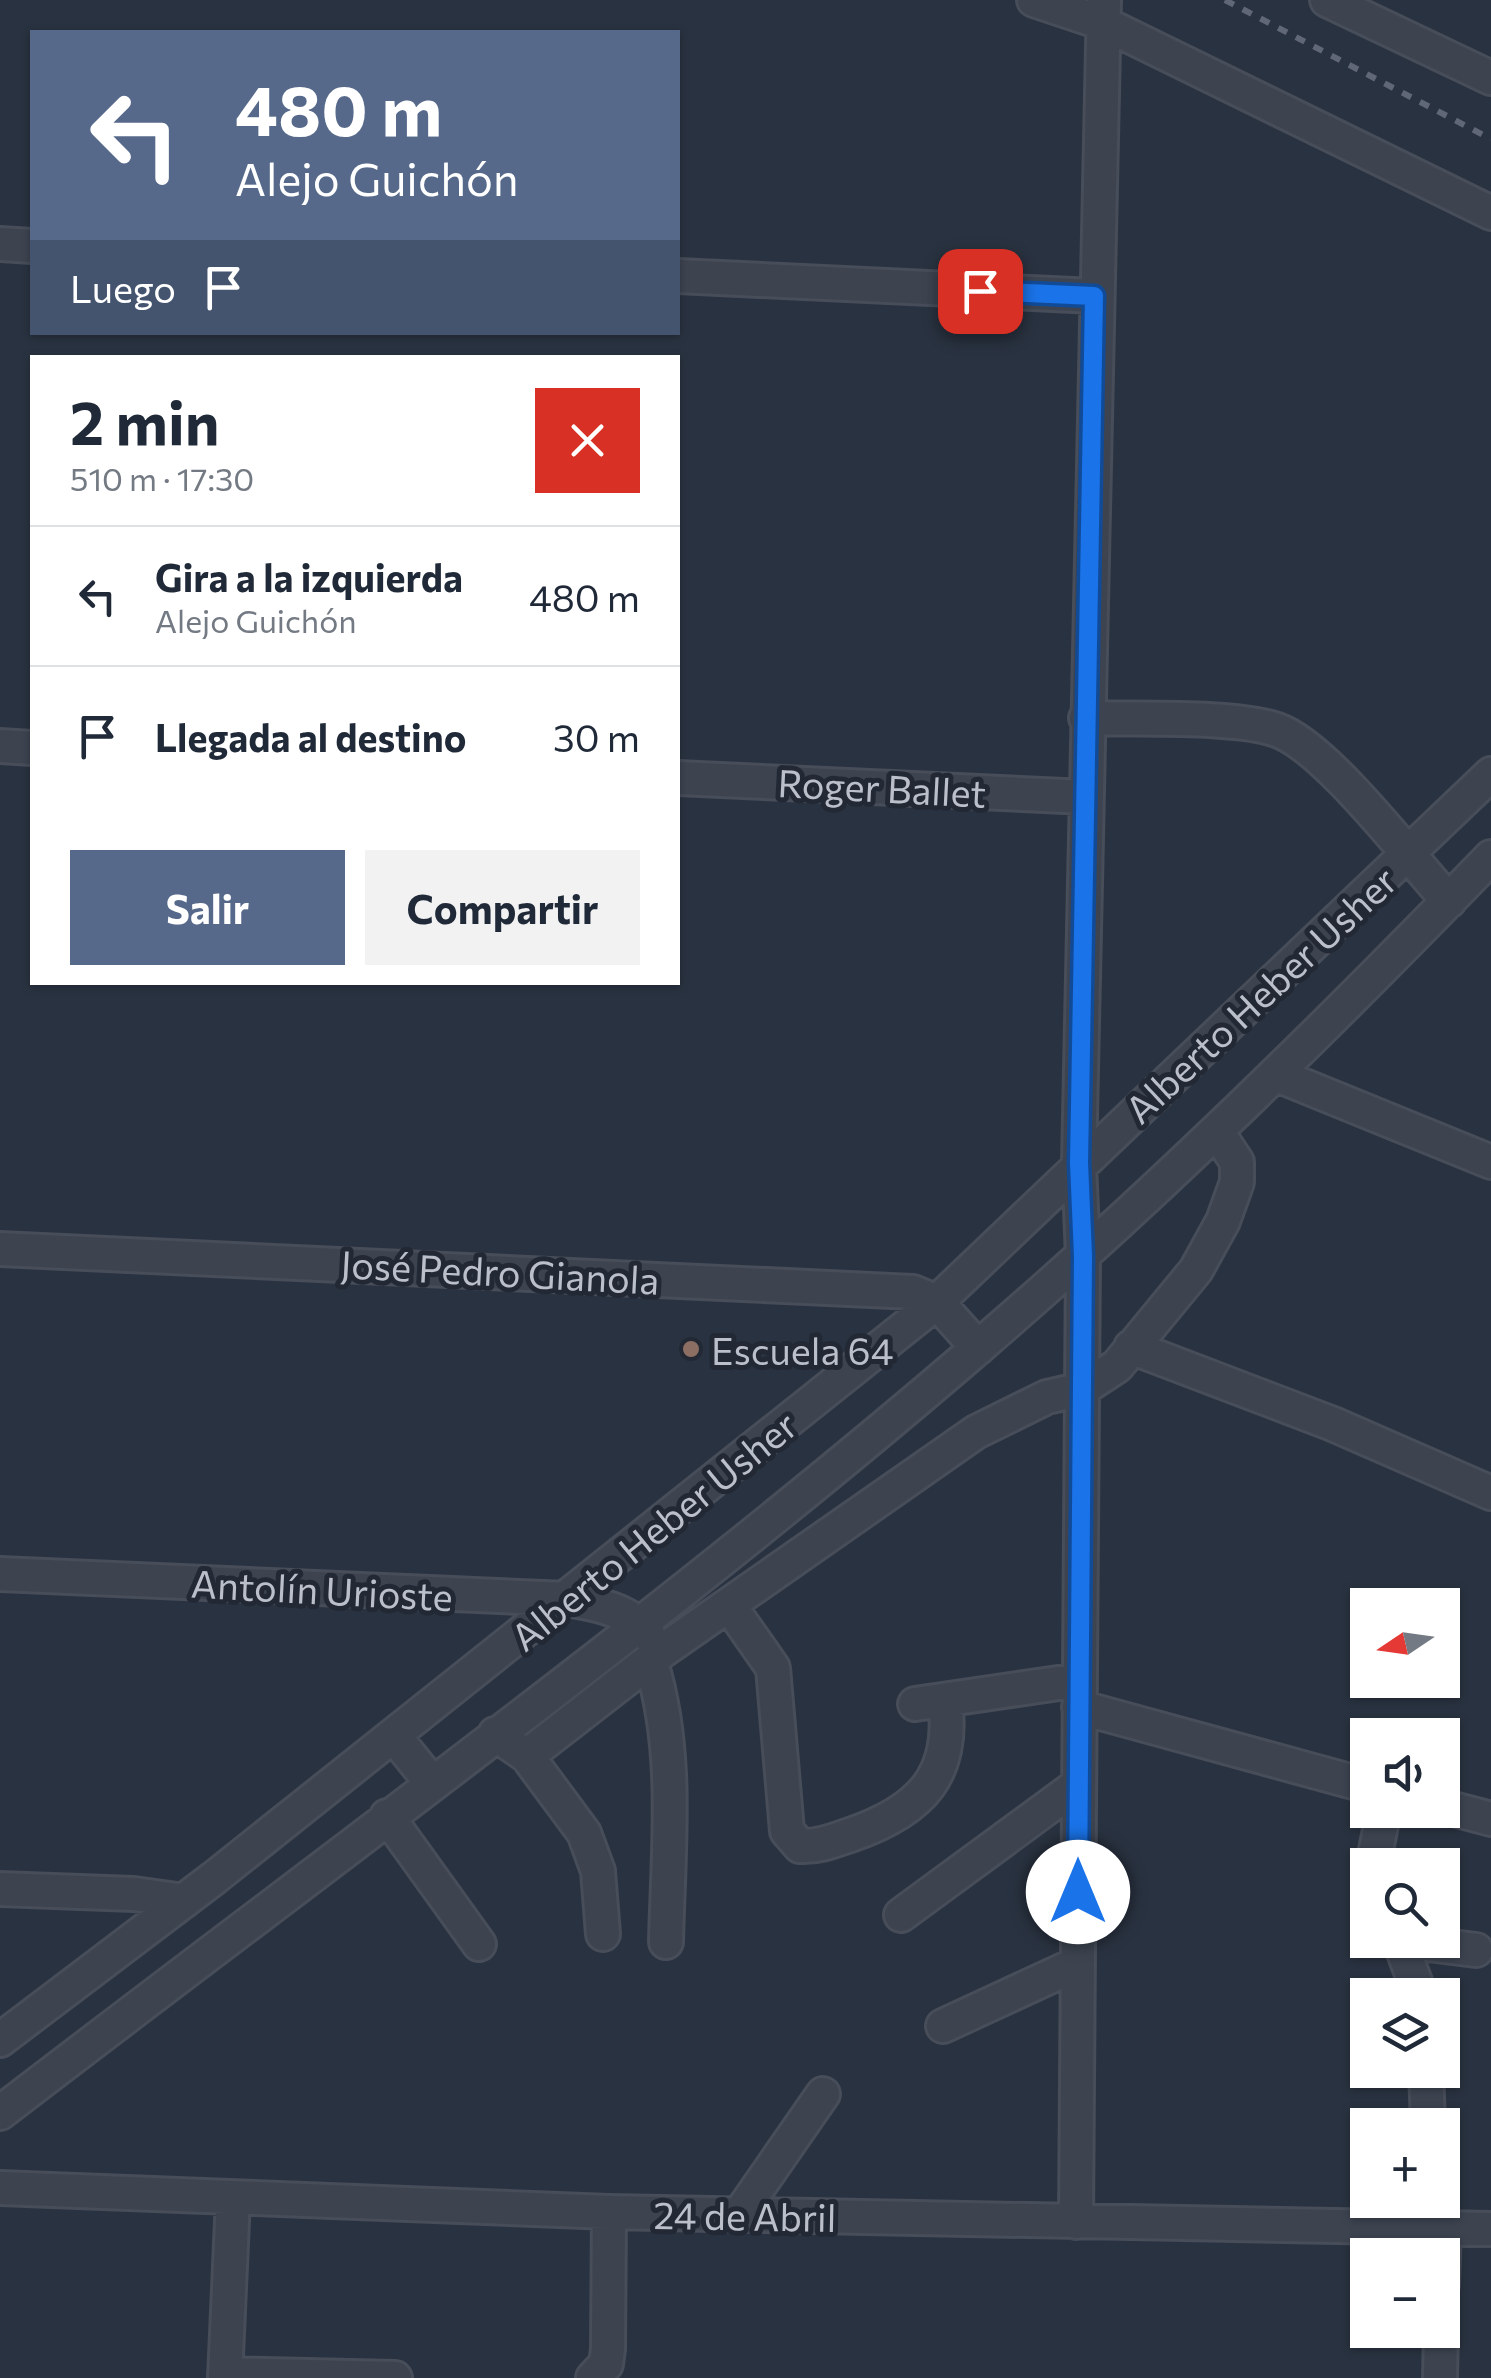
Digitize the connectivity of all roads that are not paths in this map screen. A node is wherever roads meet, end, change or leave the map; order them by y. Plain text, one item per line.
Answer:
1 (1034, 0) edge
2 (1328, 0) edge
3 (1103, 12) edge
4 (1491, 78) edge
5 (1491, 213) edge
6 (0, 244) edge
7 (30, 246) edge
8 (680, 276) edge
9 (1094, 296) junction
10 (1086, 718) junction
11 (0, 746) edge
12 (30, 748) edge
13 (1491, 774) edge
14 (680, 778) edge
15 (1086, 797) junction
16 (1408, 856) junction
17 (1491, 858) edge
18 (1449, 901) junction
19 (1275, 1074) junction
20 (1217, 1132) junction
21 (1491, 1162) edge
22 (1079, 1163) junction
23 (0, 1249) edge
24 (1083, 1256) junction
25 (937, 1302) junction
26 (1131, 1346) junction
27 (978, 1348) junction
28 (1082, 1389) junction
29 (1491, 1492) edge
30 (0, 1574) edge
31 (567, 1599) junction
32 (729, 1605) junction
33 (640, 1624) junction
34 (656, 1658) junction
35 (1078, 1693) junction
36 (495, 1734) junction
37 (394, 1736) junction
38 (527, 1756) junction
39 (1350, 1780) edge
40 (431, 1782) junction
41 (1078, 1785) junction
42 (1460, 1810) edge
43 (388, 1816) junction
44 (1491, 1818) edge
45 (214, 1878) junction
46 (0, 1889) edge
47 (184, 1902) junction
48 (901, 1916) dead end
49 (249, 1922) junction
50 (603, 1934) dead end
51 (666, 1942) dead end
52 (479, 1944) dead end
53 (1460, 1948) edge
54 (1476, 1950) dead end
55 (1077, 1964) junction
56 (943, 2026) dead end
57 (0, 2040) edge
58 (823, 2094) dead end
59 (0, 2113) edge
60 (0, 2188) edge
61 (233, 2199) junction
62 (608, 2212) junction
63 (739, 2215) junction
64 (1433, 2218) edge
65 (1076, 2222) junction
66 (1491, 2228) edge
67 (1441, 2348) edge
68 (225, 2376) edge
69 (394, 2378) edge
70 (593, 2378) edge
71 (1440, 2378) edge

1 - 3 street
2 - 4 street
3 - 5 street
3 - 9 street
6 - 7 street
8 - 9 street
9 - 10 street
10 - 15 street
10 - 16 street
11 - 12 street
13 - 16 street, Alberto Heber Usher
14 - 15 street, Roger Ballet
15 - 22 street
16 - 18 street
16 - 22 street, Alberto Heber Usher
17 - 18 street, Alberto Heber Usher
18 - 19 street, Alberto Heber Usher
19 - 20 street, Alberto Heber Usher
19 - 21 street
20 - 24 street, Alberto Heber Usher
20 - 26 street
22 - 24 street
22 - 25 street, Alberto Heber Usher
23 - 25 street, José Pedro Gianola
24 - 27 street, Alberto Heber Usher
24 - 28 street
25 - 27 street
25 - 31 street, Alberto Heber Usher
26 - 28 street
26 - 29 street
27 - 33 street, Alberto Heber Usher
28 - 32 street
28 - 35 street
30 - 31 street, Antolín Urioste
31 - 33 street, Antolín Urioste
31 - 37 street, Alberto Heber Usher
32 - 34 street
32 - 35 street
33 - 34 street
33 - 36 street, Alberto Heber Usher
34 - 38 street
34 - 51 street
35 - 39 street
35 - 41 street
36 - 38 street
36 - 40 street, Alberto Heber Usher
37 - 40 street
37 - 45 street, Alberto Heber Usher
38 - 50 street
40 - 43 street, Alberto Heber Usher
41 - 48 street
41 - 55 street
42 - 44 street
43 - 49 street, Alberto Heber Usher
43 - 52 street
45 - 47 street, Alberto Heber Usher
45 - 49 street
46 - 47 street
47 - 57 street, Alberto Heber Usher
49 - 59 street, Alberto Heber Usher
53 - 54 street
55 - 56 street
55 - 65 street
58 - 63 street
60 - 61 street, 24 de Abril
61 - 62 street, 24 de Abril
61 - 68 street
62 - 63 street, 24 de Abril
62 - 70 street
63 - 65 street, 24 de Abril
64 - 65 street, 24 de Abril
64 - 66 street, 24 de Abril
67 - 71 street
68 - 69 street

